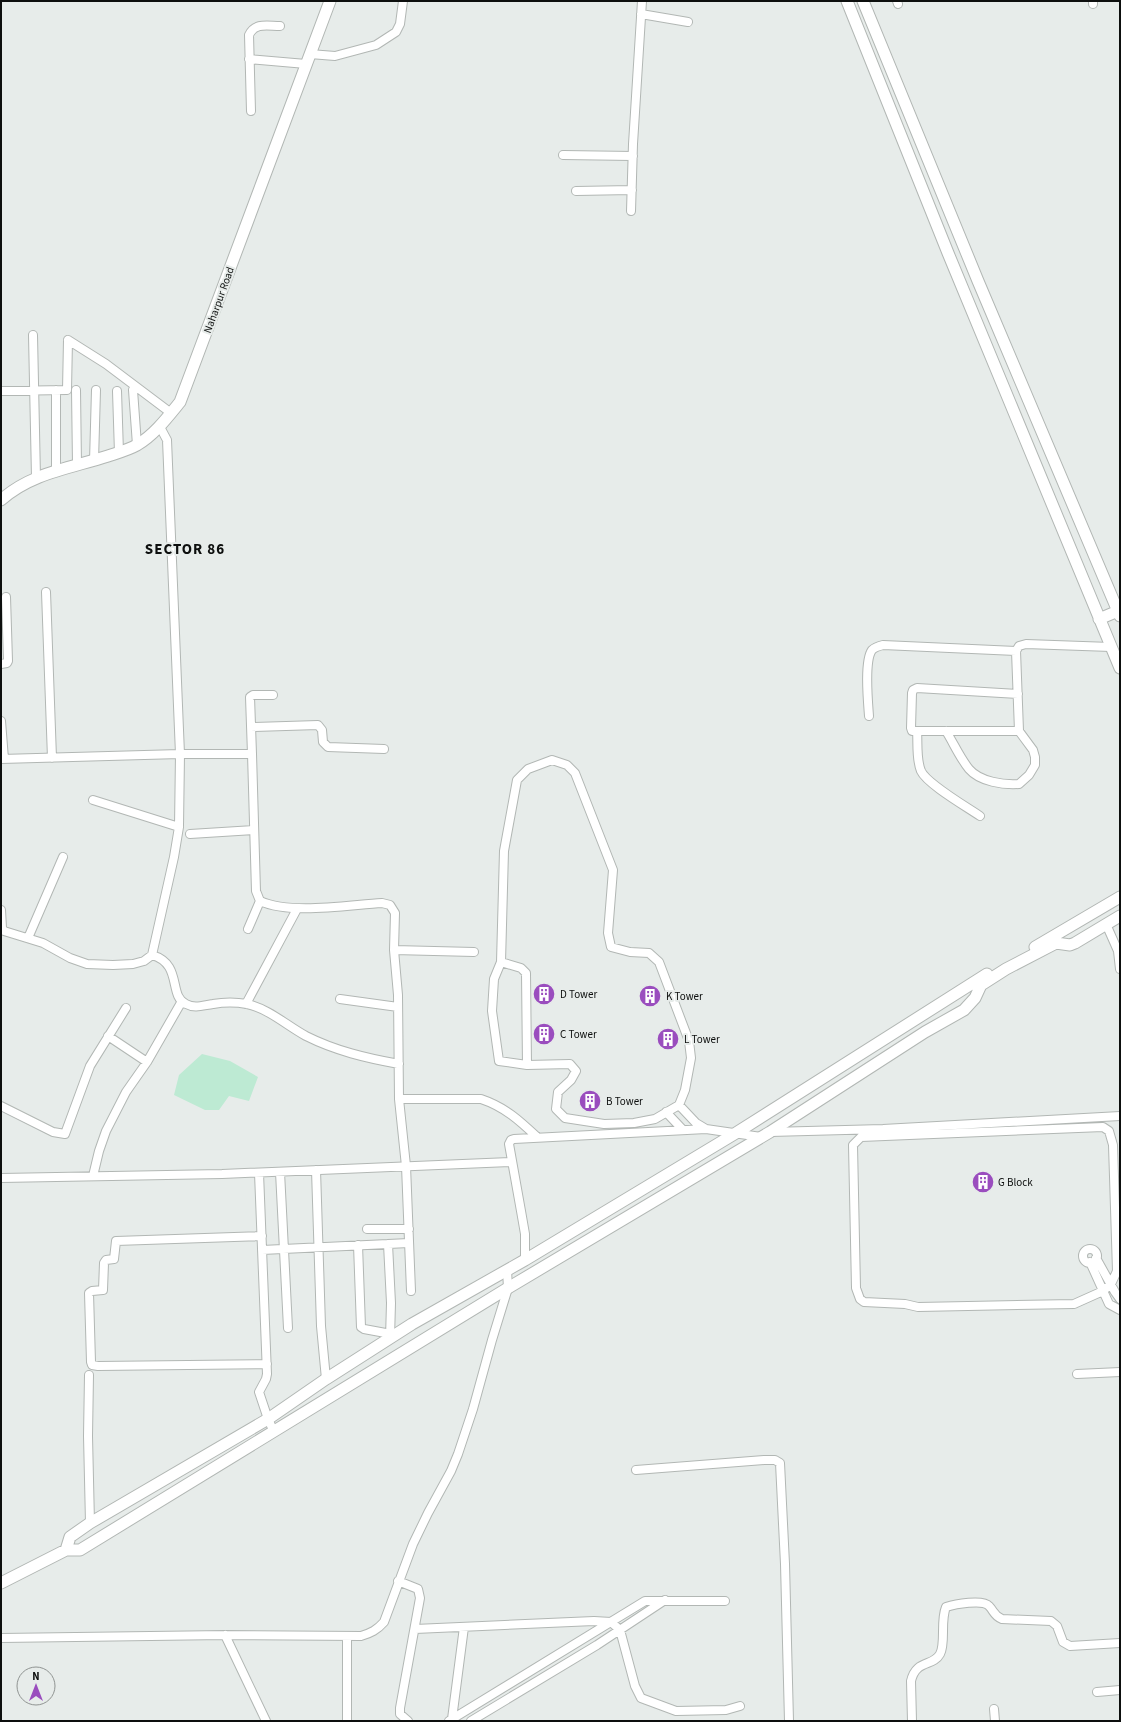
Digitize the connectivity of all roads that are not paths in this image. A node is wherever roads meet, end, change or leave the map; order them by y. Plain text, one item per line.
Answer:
1 (330, 1) edge
2 (403, 1) edge
3 (642, 1) edge
4 (847, 1) edge
5 (863, 1) edge
6 (641, 14) junction
7 (688, 22) dead end
8 (280, 26) dead end
9 (250, 59) junction
10 (308, 59) junction
11 (251, 111) dead end
12 (563, 155) dead end
13 (633, 156) junction
14 (632, 190) junction
15 (576, 191) dead end
16 (632, 211) dead end
17 (33, 336) dead end
18 (34, 390) junction
19 (56, 390) junction
20 (76, 390) dead end
21 (96, 390) dead end
22 (133, 390) dead end
23 (1, 391) edge
24 (116, 391) dead end
25 (171, 413) junction
26 (160, 427) junction
27 (137, 445) junction
28 (118, 453) junction
29 (94, 461) junction
30 (77, 465) junction
31 (56, 471) junction
32 (36, 478) junction
33 (1, 500) edge
34 (46, 592) dead end
35 (6, 597) dead end
36 (1119, 613) edge
37 (1099, 619) junction
38 (1111, 647) junction
39 (1016, 651) junction
40 (1, 664) edge
41 (1120, 668) edge
42 (1018, 694) junction
43 (273, 695) dead end
44 (869, 716) dead end
45 (1, 721) edge
46 (250, 727) junction
47 (917, 731) junction
48 (946, 731) junction
49 (1019, 731) junction
50 (384, 749) dead end
51 (180, 754) junction
52 (252, 754) junction
53 (52, 758) junction
54 (2, 759) edge
55 (93, 800) dead end
56 (980, 816) dead end
57 (178, 827) junction
58 (254, 830) junction
59 (190, 834) dead end
60 (63, 857) dead end
61 (1120, 898) edge
62 (260, 901) junction
63 (297, 909) junction
64 (1, 910) edge
65 (1120, 916) edge
66 (1106, 924) junction
67 (248, 929) dead end
68 (28, 938) junction
69 (394, 950) junction
70 (474, 952) dead end
71 (152, 955) junction
72 (501, 962) junction
73 (1120, 969) edge
74 (340, 999) dead end
75 (182, 1001) junction
76 (246, 1004) junction
77 (398, 1007) junction
78 (126, 1008) dead end
79 (108, 1036) junction
80 (147, 1062) junction
81 (399, 1064) junction
82 (527, 1065) junction
83 (399, 1099) junction
84 (679, 1105) junction
85 (1, 1106) edge
86 (666, 1112) junction
87 (1120, 1116) edge
88 (706, 1129) junction
89 (683, 1130) junction
90 (736, 1133) junction
91 (766, 1135) junction
92 (537, 1137) junction
93 (511, 1162) junction
94 (406, 1166) junction
95 (316, 1170) junction
96 (260, 1172) junction
97 (280, 1172) junction
98 (94, 1176) junction
99 (1, 1178) edge
100 (367, 1229) dead end
101 (409, 1229) junction
102 (262, 1236) junction
103 (409, 1243) junction
104 (388, 1244) junction
105 (358, 1245) junction
106 (319, 1247) junction
107 (284, 1248) junction
108 (262, 1250) junction
109 (525, 1260) junction
110 (507, 1270) junction
111 (1111, 1284) junction
112 (508, 1288) junction
113 (411, 1291) dead end
114 (1103, 1291) junction
115 (1120, 1299) edge
116 (1120, 1310) edge
117 (288, 1328) dead end
118 (390, 1336) junction
119 (267, 1364) junction
120 (1120, 1372) edge
121 (1077, 1374) dead end
122 (90, 1375) dead end
123 (326, 1379) junction
124 (268, 1419) junction
125 (274, 1432) junction
126 (636, 1470) dead end
127 (90, 1523) junction
128 (66, 1550) junction
129 (398, 1581) junction
130 (1, 1583) edge
131 (666, 1600) junction
132 (725, 1601) dead end
133 (611, 1622) junction
134 (464, 1627) junction
135 (415, 1629) junction
136 (620, 1630) junction
137 (225, 1635) junction
138 (347, 1636) junction
139 (1, 1638) edge
140 (1120, 1644) edge
141 (1120, 1690) edge
142 (1097, 1692) dead end
143 (740, 1706) dead end
144 (994, 1709) dead end
145 (450, 1720) edge
146 (266, 1721) edge
147 (347, 1721) edge
148 (408, 1721) edge
149 (470, 1721) edge
150 (789, 1721) edge
151 (912, 1721) edge
152 (995, 1721) edge

1 - 10 street, Naharpur Road
2 - 10 street
3 - 6 street
4 - 37 street
5 - 36 street
6 - 7 street
6 - 13 street
8 - 9 street
9 - 10 street
9 - 11 street
10 - 25 street, Naharpur Road
12 - 13 street
13 - 14 street
14 - 15 street
14 - 16 street
17 - 18 street
18 - 19 street
18 - 23 street
18 - 32 street
19 - 25 street
19 - 31 street
20 - 30 street
21 - 29 street
22 - 27 street
24 - 28 street
25 - 26 street, Naharpur Road
26 - 27 street, Naharpur Road
26 - 51 street
27 - 28 street, Naharpur Road
28 - 29 street, Naharpur Road
29 - 30 street, Naharpur Road
30 - 31 street, Naharpur Road
31 - 32 street, Naharpur Road
32 - 33 street, Naharpur Road
34 - 53 street
35 - 40 street
36 - 37 street
37 - 38 street
38 - 39 street
38 - 41 street
39 - 42 street
39 - 44 street
42 - 47 street
42 - 49 street
43 - 46 street
45 - 54 street
46 - 50 street
46 - 52 street
47 - 48 street
47 - 56 street
48 - 49 street
48 - 49 street
51 - 52 street
51 - 53 street
51 - 57 street
52 - 58 street
53 - 54 street
55 - 57 street
57 - 71 street
58 - 59 street
58 - 62 street
60 - 68 street
61 - 90 street
62 - 63 street
62 - 67 street
63 - 69 street
63 - 76 street
64 - 68 street
65 - 66 street
66 - 73 street
66 - 91 street
68 - 71 street
69 - 70 street
69 - 77 street
71 - 75 street
72 - 82 street
72 - 82 street
72 - 84 street
74 - 77 street
75 - 76 street
75 - 80 street
76 - 81 street
77 - 81 street
78 - 79 street
79 - 80 street
79 - 85 street
80 - 98 street
81 - 83 street
82 - 86 street
83 - 92 street
83 - 94 street
84 - 86 street
84 - 88 street
86 - 89 street
87 - 91 street
88 - 89 street
88 - 90 street
89 - 92 street
90 - 91 street
90 - 109 street
91 - 112 street
92 - 93 street
93 - 94 street
93 - 109 street
94 - 95 street
94 - 101 street
95 - 97 street
95 - 106 street
96 - 97 street
96 - 98 street
96 - 102 street
97 - 107 street
98 - 99 street
100 - 101 street
101 - 103 street
102 - 108 street
102 - 119 street
103 - 104 street
103 - 113 street
104 - 105 street
104 - 118 street
105 - 106 street
105 - 118 street
106 - 107 street
106 - 123 street
107 - 108 street
107 - 117 street
108 - 119 street
109 - 110 street
110 - 112 street
110 - 118 street
111 - 114 street
111 - 114 street
111 - 114 street
111 - 115 street
112 - 125 street
112 - 129 street
114 - 116 street
118 - 123 street
119 - 124 street
120 - 121 street
122 - 127 street
123 - 124 street
124 - 125 street
124 - 127 street
125 - 128 street
126 - 150 street
127 - 128 street
128 - 130 street
129 - 135 street
129 - 138 street
131 - 132 street
131 - 133 street
131 - 136 street
133 - 134 street
133 - 136 street
133 - 145 street
134 - 135 street
134 - 145 street
135 - 148 street
136 - 143 street
136 - 149 street
137 - 138 street
137 - 139 street
137 - 146 street
138 - 147 street
140 - 151 street
141 - 142 street
144 - 152 street

